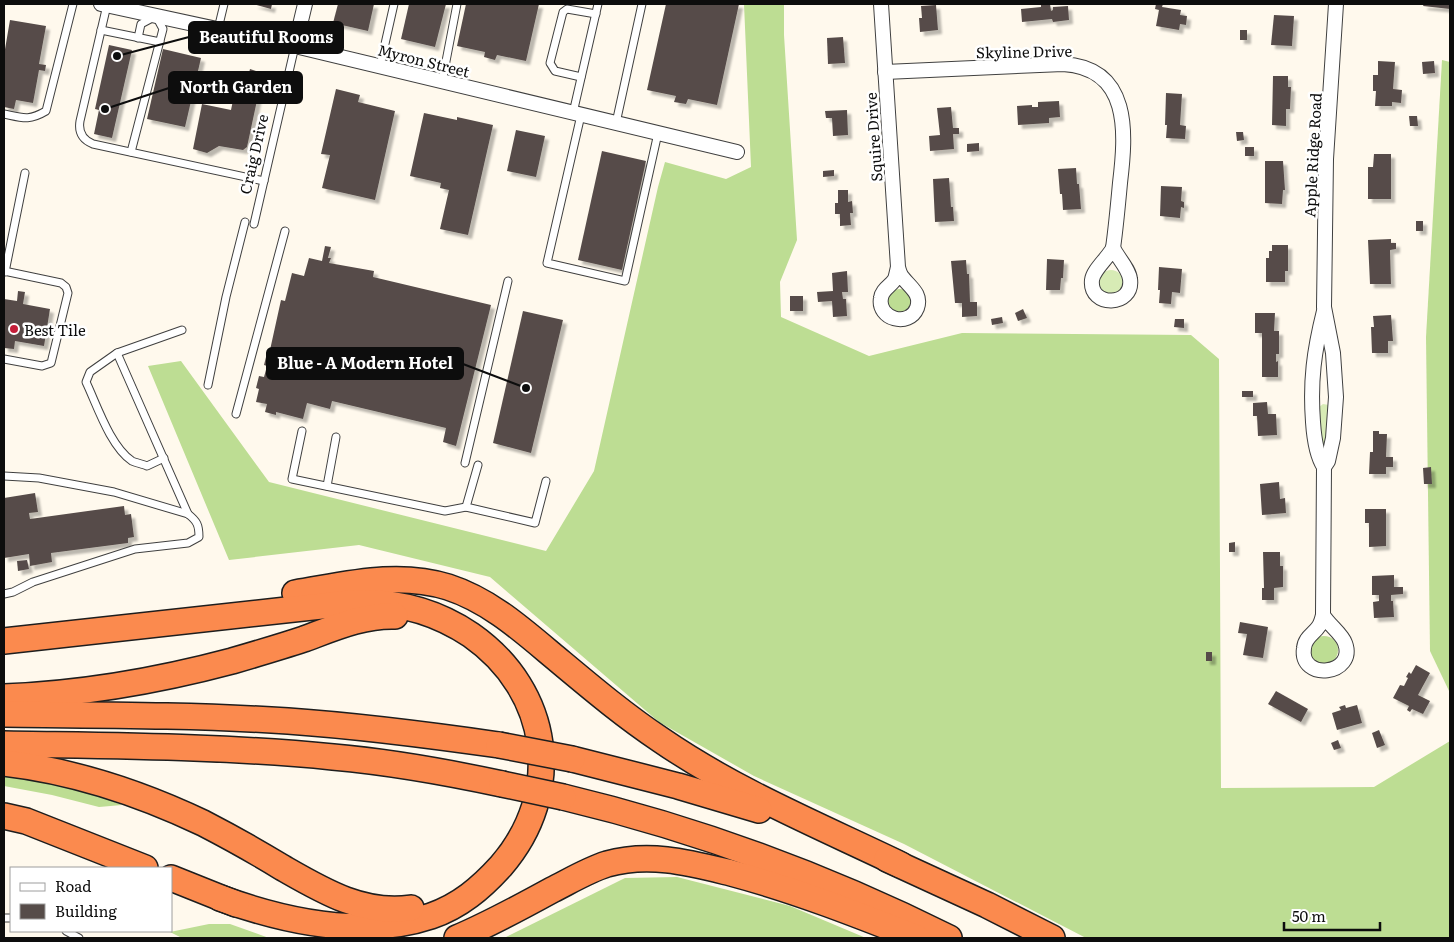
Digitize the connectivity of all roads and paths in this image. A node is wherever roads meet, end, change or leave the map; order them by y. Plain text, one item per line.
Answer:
1 (73, 4) edge
2 (104, 4) edge
3 (224, 4) edge
4 (305, 4) edge
5 (394, 4) edge
6 (457, 4) edge
7 (598, 4) edge
8 (642, 4) edge
9 (881, 4) edge
10 (1336, 4) edge
11 (596, 14) junction
12 (156, 16) junction
13 (218, 29) junction
14 (101, 30) junction
15 (138, 38) junction
16 (160, 42) junction
17 (295, 46) junction
18 (380, 66) junction
19 (885, 72) junction
20 (581, 78) junction
21 (442, 82) junction
22 (4, 114) edge
23 (577, 114) junction
24 (616, 123) junction
25 (658, 133) junction
26 (131, 152) junction
27 (738, 152) dead end
28 (25, 173) dead end
29 (264, 181) junction
30 (246, 222) dead end
31 (254, 224) dead end
32 (285, 231) dead end
33 (1113, 248) dead end
34 (898, 268) dead end
35 (5, 271) edge
36 (508, 282) dead end
37 (1324, 307) junction
38 (182, 330) dead end
39 (117, 353) junction
40 (4, 360) edge
41 (208, 385) dead end
42 (1312, 397) junction
43 (1336, 397) junction
44 (236, 414) dead end
45 (302, 431) dead end
46 (336, 437) dead end
47 (164, 458) junction
48 (464, 463) dead end
49 (478, 465) dead end
50 (1324, 468) junction
51 (4, 476) edge
52 (546, 481) dead end
53 (327, 486) junction
54 (466, 507) junction
55 (188, 514) junction
56 (4, 594) edge
57 (1324, 615) dead end
58 (4, 640) edge
59 (490, 650) junction
60 (4, 697) edge
61 (4, 714) edge
62 (4, 744) edge
63 (4, 763) edge
64 (4, 816) edge
65 (902, 865) junction
66 (142, 867) edge
67 (500, 867) junction
68 (172, 878) edge
69 (220, 898) junction
70 (68, 932) edge
71 (79, 938) edge
72 (330, 938) edge
73 (457, 938) edge
74 (917, 938) edge
75 (949, 938) edge
76 (1052, 938) edge

1 - 22 lane
2 - 12 street, Myron Street
2 - 14 lane
3 - 13 lane
4 - 17 street, Craig Drive
5 - 18 lane
6 - 21 lane
7 - 11 lane
8 - 24 lane
9 - 19 street, Squire Drive
10 - 37 street, Apple Ridge Road
11 - 20 lane
11 - 20 lane
12 - 13 street, Myron Street
12 - 15 lane
12 - 16 lane
13 - 17 street, Myron Street
14 - 15 lane
14 - 26 lane
15 - 16 lane
16 - 26 lane
17 - 18 street, Myron Street
17 - 29 lane, Craig Drive
18 - 21 street, Myron Street
19 - 33 street, Skyline Drive
19 - 34 street, Squire Drive
20 - 23 lane
21 - 23 street, Myron Street
23 - 24 street, Myron Street
23 - 25 lane
24 - 25 street, Myron Street
25 - 27 street, Myron Street
26 - 29 lane
28 - 35 lane
29 - 31 lane, Craig Drive
30 - 41 lane
32 - 44 lane
35 - 40 lane
36 - 48 lane
37 - 42 street, Apple Ridge Road
37 - 43 street, Apple Ridge Road
38 - 39 lane
39 - 47 lane
39 - 47 lane
42 - 43 street
42 - 50 street, Apple Ridge Road
43 - 50 street, Apple Ridge Road
45 - 53 lane
46 - 53 lane
47 - 55 lane
49 - 54 lane
50 - 57 street, Apple Ridge Road
51 - 55 lane
52 - 54 lane
53 - 54 lane
55 - 56 lane
58 - 59 highway
58 - 65 highway
59 - 60 highway
59 - 67 highway
61 - 65 highway, bridge
62 - 75 highway, bridge
63 - 67 highway
64 - 66 highway
65 - 76 highway
67 - 69 highway
68 - 69 highway
69 - 72 highway
70 - 71 lane
73 - 74 highway

